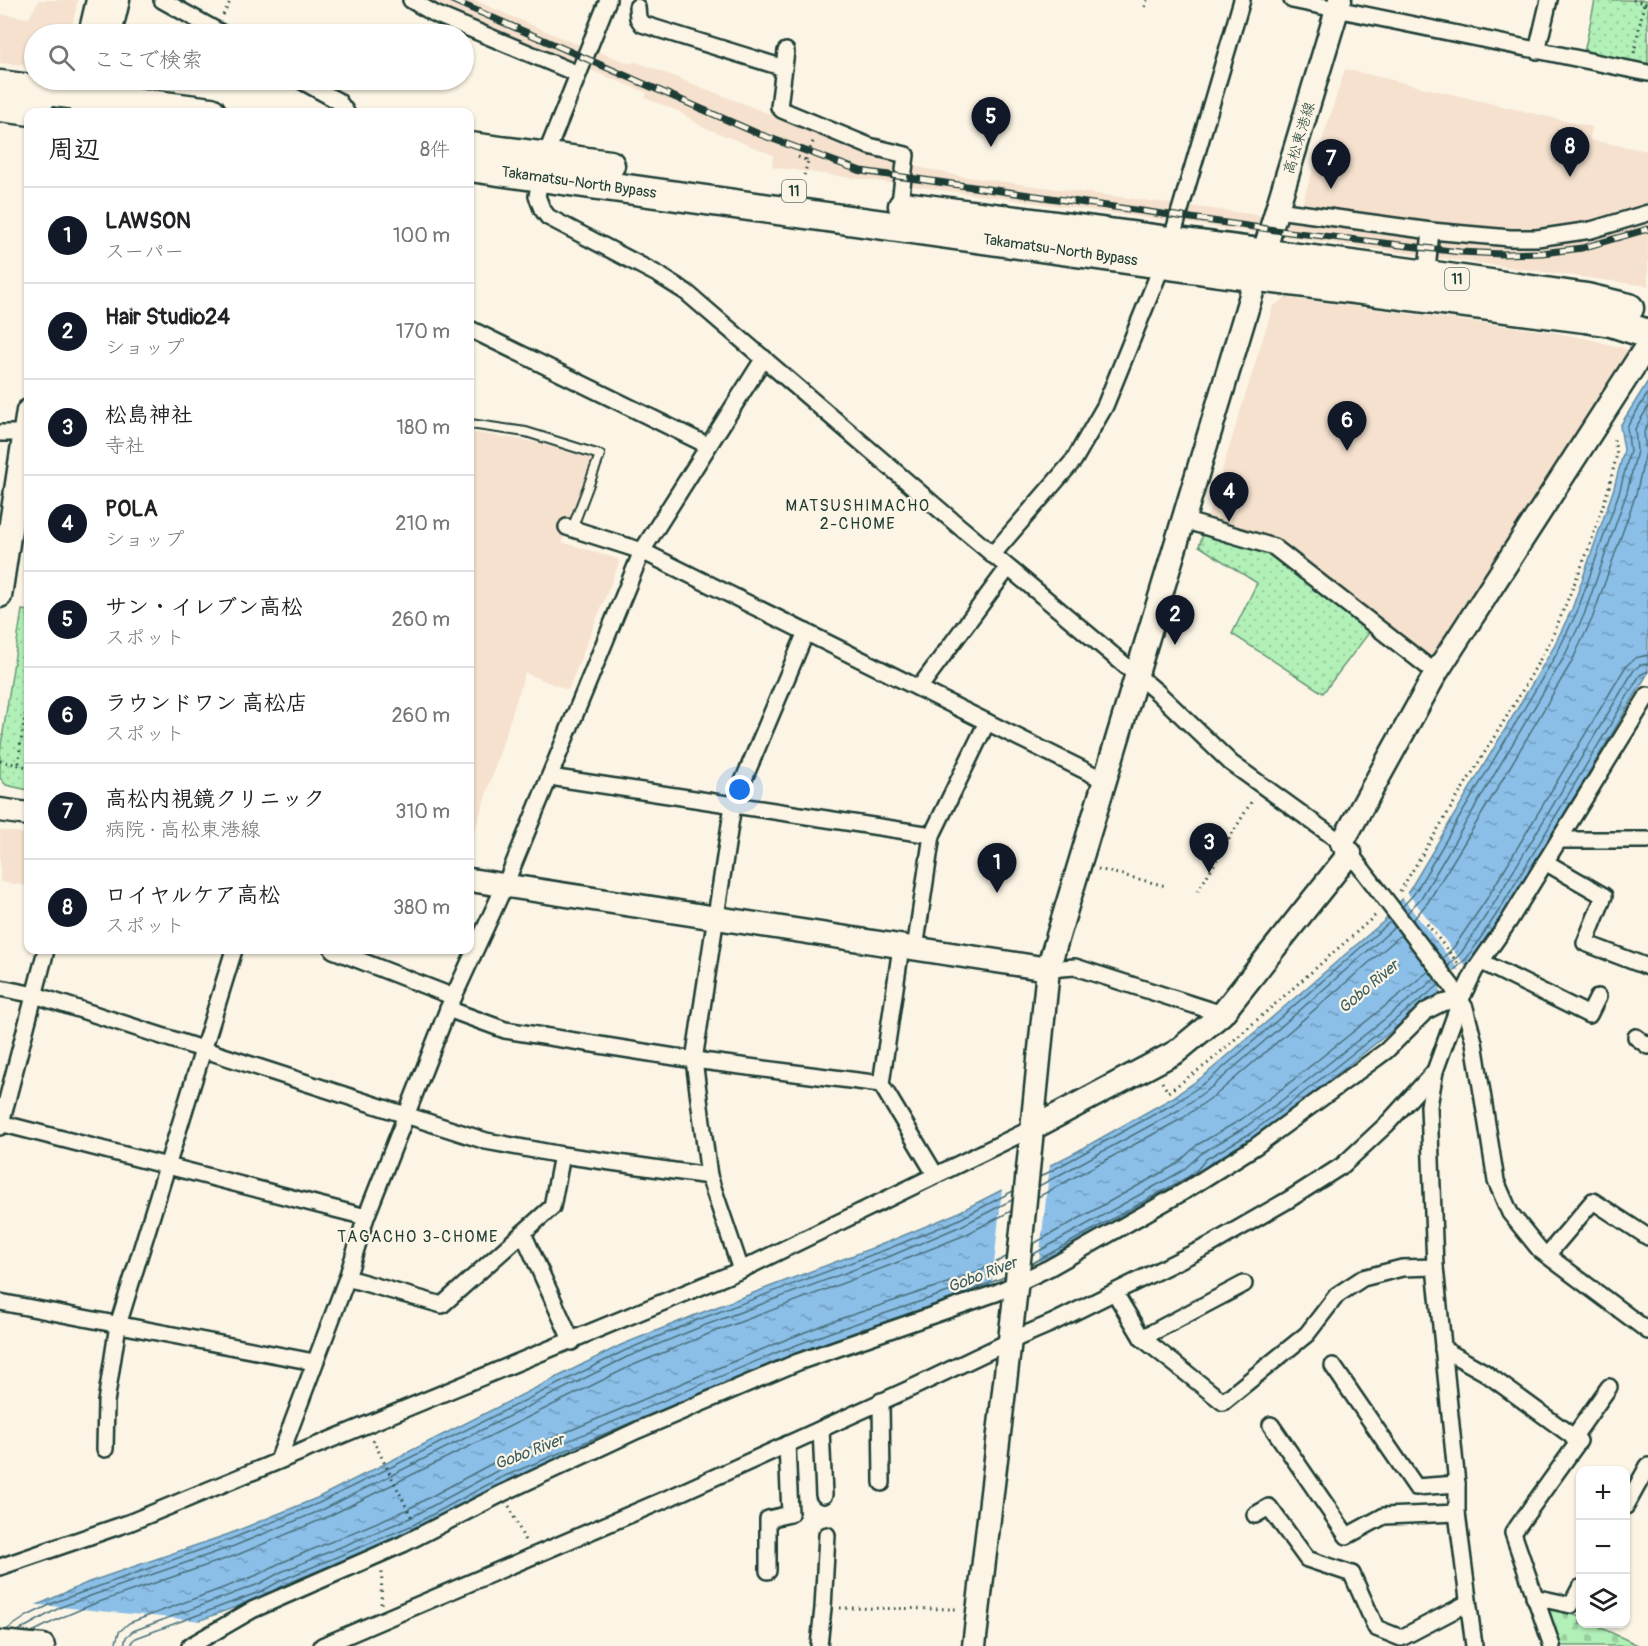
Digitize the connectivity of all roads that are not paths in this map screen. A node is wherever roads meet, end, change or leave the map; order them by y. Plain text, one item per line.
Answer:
1 (98, 0) edge
2 (118, 0) edge
3 (162, 0) edge
4 (411, 0) edge
5 (608, 0) edge
6 (1242, 0) edge
7 (1292, 0) edge
8 (1550, 0) edge
9 (1338, 5) edge
10 (637, 7) dead end
11 (92, 24) edge
12 (112, 24) edge
13 (205, 24) edge
14 (459, 24) edge
15 (474, 30) edge
16 (786, 51) dead end
17 (1537, 51) junction
18 (784, 68) junction
19 (1648, 73) edge
20 (578, 74) junction
21 (0, 85) edge
22 (24, 88) edge
23 (38, 90) edge
24 (318, 90) edge
25 (84, 96) edge
26 (0, 107) edge
27 (179, 108) edge
28 (343, 108) edge
29 (24, 110) edge
30 (474, 166) edge
31 (543, 166) junction
32 (1277, 210) junction
33 (1648, 213) edge
34 (898, 216) junction
35 (1431, 231) junction
36 (1167, 252) junction
37 (1261, 265) junction
38 (1425, 286) junction
39 (1648, 314) edge
40 (474, 330) edge
41 (1648, 334) edge
42 (1648, 344) edge
43 (764, 358) junction
44 (24, 423) edge
45 (474, 425) edge
46 (0, 433) edge
47 (24, 441) edge
48 (707, 445) junction
49 (1183, 520) junction
50 (569, 528) joint
51 (642, 551) junction
52 (992, 555) junction
53 (1008, 568) junction
54 (0, 596) edge
55 (806, 632) junction
56 (1436, 673) junction
57 (1137, 676) junction
58 (919, 688) junction
59 (1648, 695) edge
60 (987, 722) junction
61 (549, 777) junction
62 (1106, 781) junction
63 (733, 805) junction
64 (0, 810) edge
65 (24, 813) edge
66 (932, 835) junction
67 (1559, 840) junction
68 (1648, 840) edge
69 (1346, 848) junction
70 (1545, 862) junction
71 (474, 881) edge
72 (505, 885) junction
73 (715, 918) junction
74 (908, 948) junction
75 (474, 953) edge
76 (45, 954) edge
77 (233, 954) edge
78 (342, 954) edge
79 (473, 954) edge
80 (1482, 962) junction
81 (1648, 967) edge
82 (1048, 969) junction
83 (0, 988) edge
84 (35, 995) junction
85 (1598, 998) dead end
86 (1461, 999) junction
87 (451, 1003) junction
88 (1222, 1014) junction
89 (203, 1049) junction
90 (694, 1060) junction
91 (1435, 1071) junction
92 (881, 1084) junction
93 (407, 1114) junction
94 (0, 1124) edge
95 (1033, 1128) junction
96 (562, 1155) junction
97 (167, 1166) junction
98 (935, 1174) junction
99 (709, 1176) junction
100 (366, 1218) junction
101 (523, 1233) junction
102 (1648, 1237) edge
103 (1547, 1255) junction
104 (1435, 1267) junction
105 (741, 1270) junction
106 (347, 1278) junction
107 (1016, 1282) junction
108 (1244, 1284) dead end
109 (1115, 1293) junction
110 (0, 1302) edge
111 (118, 1324) junction
112 (1648, 1331) edge
113 (1143, 1338) junction
114 (1010, 1341) junction
115 (572, 1342) junction
116 (1443, 1349) junction
117 (314, 1362) junction
118 (1333, 1366) dead end
119 (1609, 1387) dead end
120 (881, 1401) junction
121 (1271, 1425) dead end
122 (821, 1429) junction
123 (1573, 1437) junction
124 (787, 1444) junction
125 (105, 1449) dead end
126 (278, 1461) junction
127 (1648, 1466) edge
128 (882, 1483) dead end
129 (1457, 1484) junction
130 (824, 1495) dead end
131 (1630, 1499) edge
132 (1457, 1513) junction
133 (1255, 1515) dead end
134 (826, 1535) dead end
135 (0, 1567) edge
136 (768, 1571) dead end
137 (1576, 1596) edge
138 (1534, 1597) junction
139 (1468, 1603) junction
140 (0, 1642) edge
141 (43, 1646) edge
142 (190, 1646) edge
143 (322, 1646) edge
144 (819, 1646) edge
145 (974, 1646) edge
146 (1474, 1646) edge
147 (1552, 1646) edge

1 - 11 street
2 - 12 street
3 - 13 street
4 - 14 street
5 - 20 street
6 - 36 street
7 - 9 street
8 - 17 street
9 - 17 street
9 - 32 street, 高松東港線
10 - 18 street
15 - 20 street
16 - 18 street
17 - 19 street
18 - 34 street
20 - 31 street
21 - 22 highway
23 - 25 highway
24 - 28 street
25 - 27 highway
26 - 29 highway
30 - 31 highway, Takamatsu-North Bypass / 11
31 - 34 highway, Takamatsu-North Bypass / 11
31 - 43 street
32 - 35 street
32 - 37 street, 高松東港線
33 - 35 street
34 - 36 highway, Takamatsu-North Bypass / 11
35 - 38 street
36 - 37 highway, Takamatsu-North Bypass / 11
36 - 52 street
37 - 38 highway, Takamatsu-North Bypass / 11
37 - 49 street, 高松東港線
38 - 39 highway, Takamatsu-North Bypass / 11
38 - 41 highway, Takamatsu-North Bypass / 11
40 - 48 street
42 - 56 street
43 - 48 street
43 - 52 street
44 - 46 street
45 - 50 lane
47 - 54 street
48 - 51 street
49 - 56 street
49 - 57 street, 高松東港線
50 - 51 street
51 - 55 street
51 - 61 street
52 - 53 street
53 - 57 street
53 - 58 street
55 - 58 street
55 - 63 street
56 - 69 street
57 - 62 street, 高松東港線
57 - 69 street
58 - 60 street
59 - 67 street
60 - 62 street
60 - 66 street
61 - 63 street
61 - 72 street
62 - 82 street, 高松東港線
63 - 66 street
63 - 73 street
64 - 65 street
66 - 74 street
67 - 68 street
67 - 70 street
69 - 86 street
69 - 88 street
70 - 80 street
70 - 81 street
71 - 72 street
72 - 73 street
72 - 75 street
73 - 74 street
73 - 90 street
74 - 82 street
74 - 92 street
76 - 84 street
77 - 89 street
78 - 87 street
79 - 87 street
80 - 85 street
80 - 86 street
82 - 88 street
82 - 95 street, 高松東港線
83 - 84 street
84 - 89 street
84 - 94 street
86 - 91 street
86 - 103 street
86 - 107 street
87 - 90 street
87 - 93 street
88 - 95 street
89 - 93 street
89 - 97 street
90 - 92 street
90 - 99 street
91 - 104 street
91 - 109 street
92 - 98 street
93 - 96 street
93 - 100 street
94 - 97 street
95 - 98 street
95 - 107 street, 高松東港線
96 - 99 street
96 - 101 street
97 - 100 street
97 - 111 street
98 - 105 street
99 - 105 street
100 - 106 street
101 - 106 street
101 - 115 street
102 - 103 street
103 - 112 street
104 - 113 street
104 - 116 street
105 - 115 street
106 - 117 street
107 - 114 street, 高松東港線
107 - 142 street
108 - 113 street
109 - 113 street
109 - 114 street
110 - 111 street
111 - 117 street
111 - 125 street
114 - 120 street
114 - 145 street, 高松東港線
115 - 126 street
116 - 123 street
116 - 129 street
117 - 126 street
118 - 129 street
119 - 123 street
120 - 122 street
120 - 128 street
121 - 132 street
122 - 124 street
122 - 130 street
123 - 138 street
124 - 136 street
124 - 143 street
126 - 135 street
127 - 131 street
129 - 132 street
132 - 139 street
133 - 139 street
134 - 144 street
137 - 138 street
138 - 147 street
139 - 146 street
140 - 141 street

